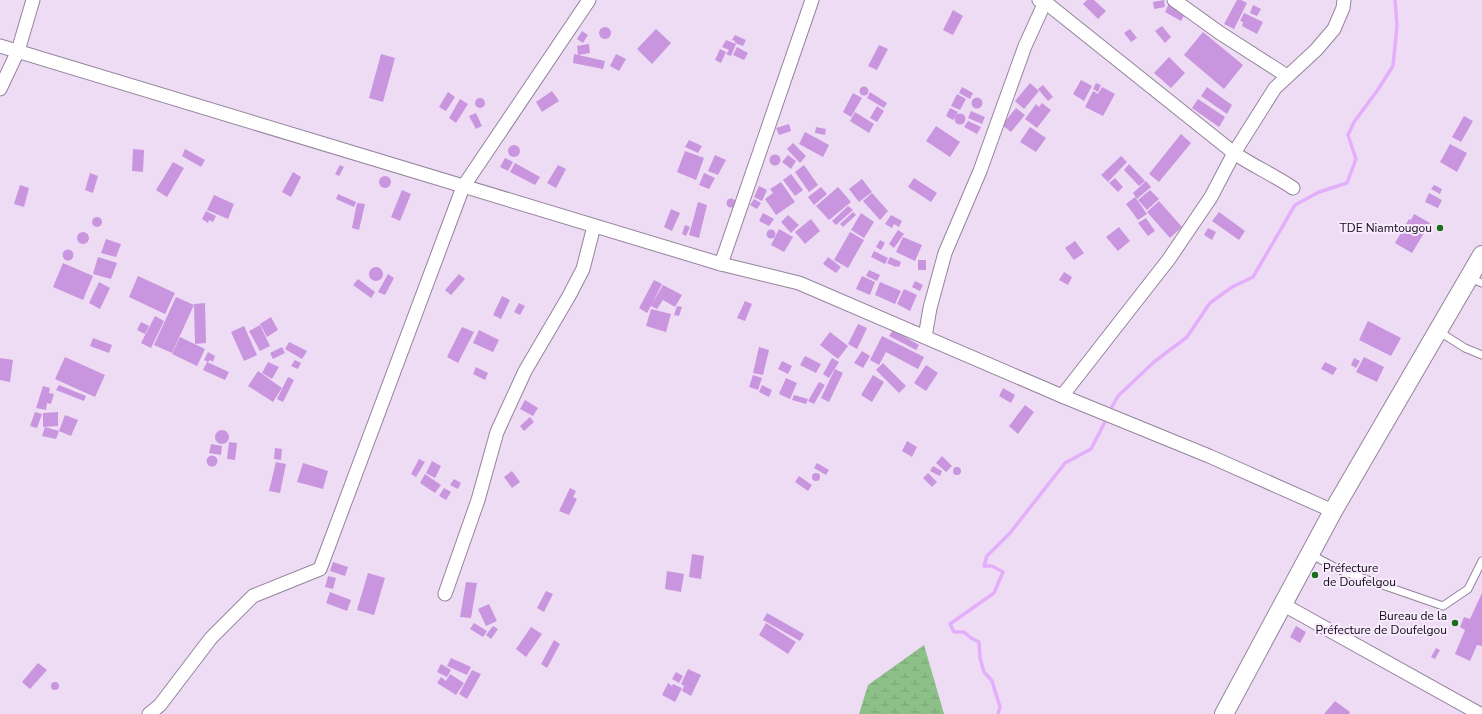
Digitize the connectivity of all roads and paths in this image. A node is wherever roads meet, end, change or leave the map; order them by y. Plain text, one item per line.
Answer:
1 (33, 0) edge
2 (589, 0) edge
3 (812, 0) edge
4 (1174, 0) edge
5 (1344, 0) edge
6 (1043, 1) edge
7 (0, 46) edge
8 (18, 51) junction
9 (1287, 76) junction
10 (0, 89) edge
11 (1234, 153) junction
12 (463, 186) junction
13 (1293, 188) dead end
14 (594, 226) junction
15 (1482, 254) edge
16 (721, 264) junction
17 (1475, 280) edge
18 (1438, 331) junction
19 (925, 337) junction
20 (1482, 355) edge
21 (1062, 396) junction
22 (1333, 511) junction
23 (1310, 554) junction
24 (1482, 561) edge
25 (445, 594) dead end
26 (1284, 604) junction
27 (149, 714) edge
28 (1224, 714) edge
29 (1480, 714) edge

1 - 8 street
2 - 12 street
3 - 16 street
4 - 9 street
5 - 9 street
6 - 11 street
6 - 19 street
7 - 8 street
8 - 10 street
8 - 12 street
9 - 11 street
11 - 13 street
11 - 21 street
12 - 14 street
12 - 27 street
14 - 16 street
14 - 25 street
15 - 17 main road
16 - 19 street
17 - 18 main road
18 - 20 lane
18 - 22 main road
19 - 21 street
21 - 22 street
22 - 23 main road
23 - 24 lane
23 - 26 main road
26 - 28 main road
26 - 29 street

